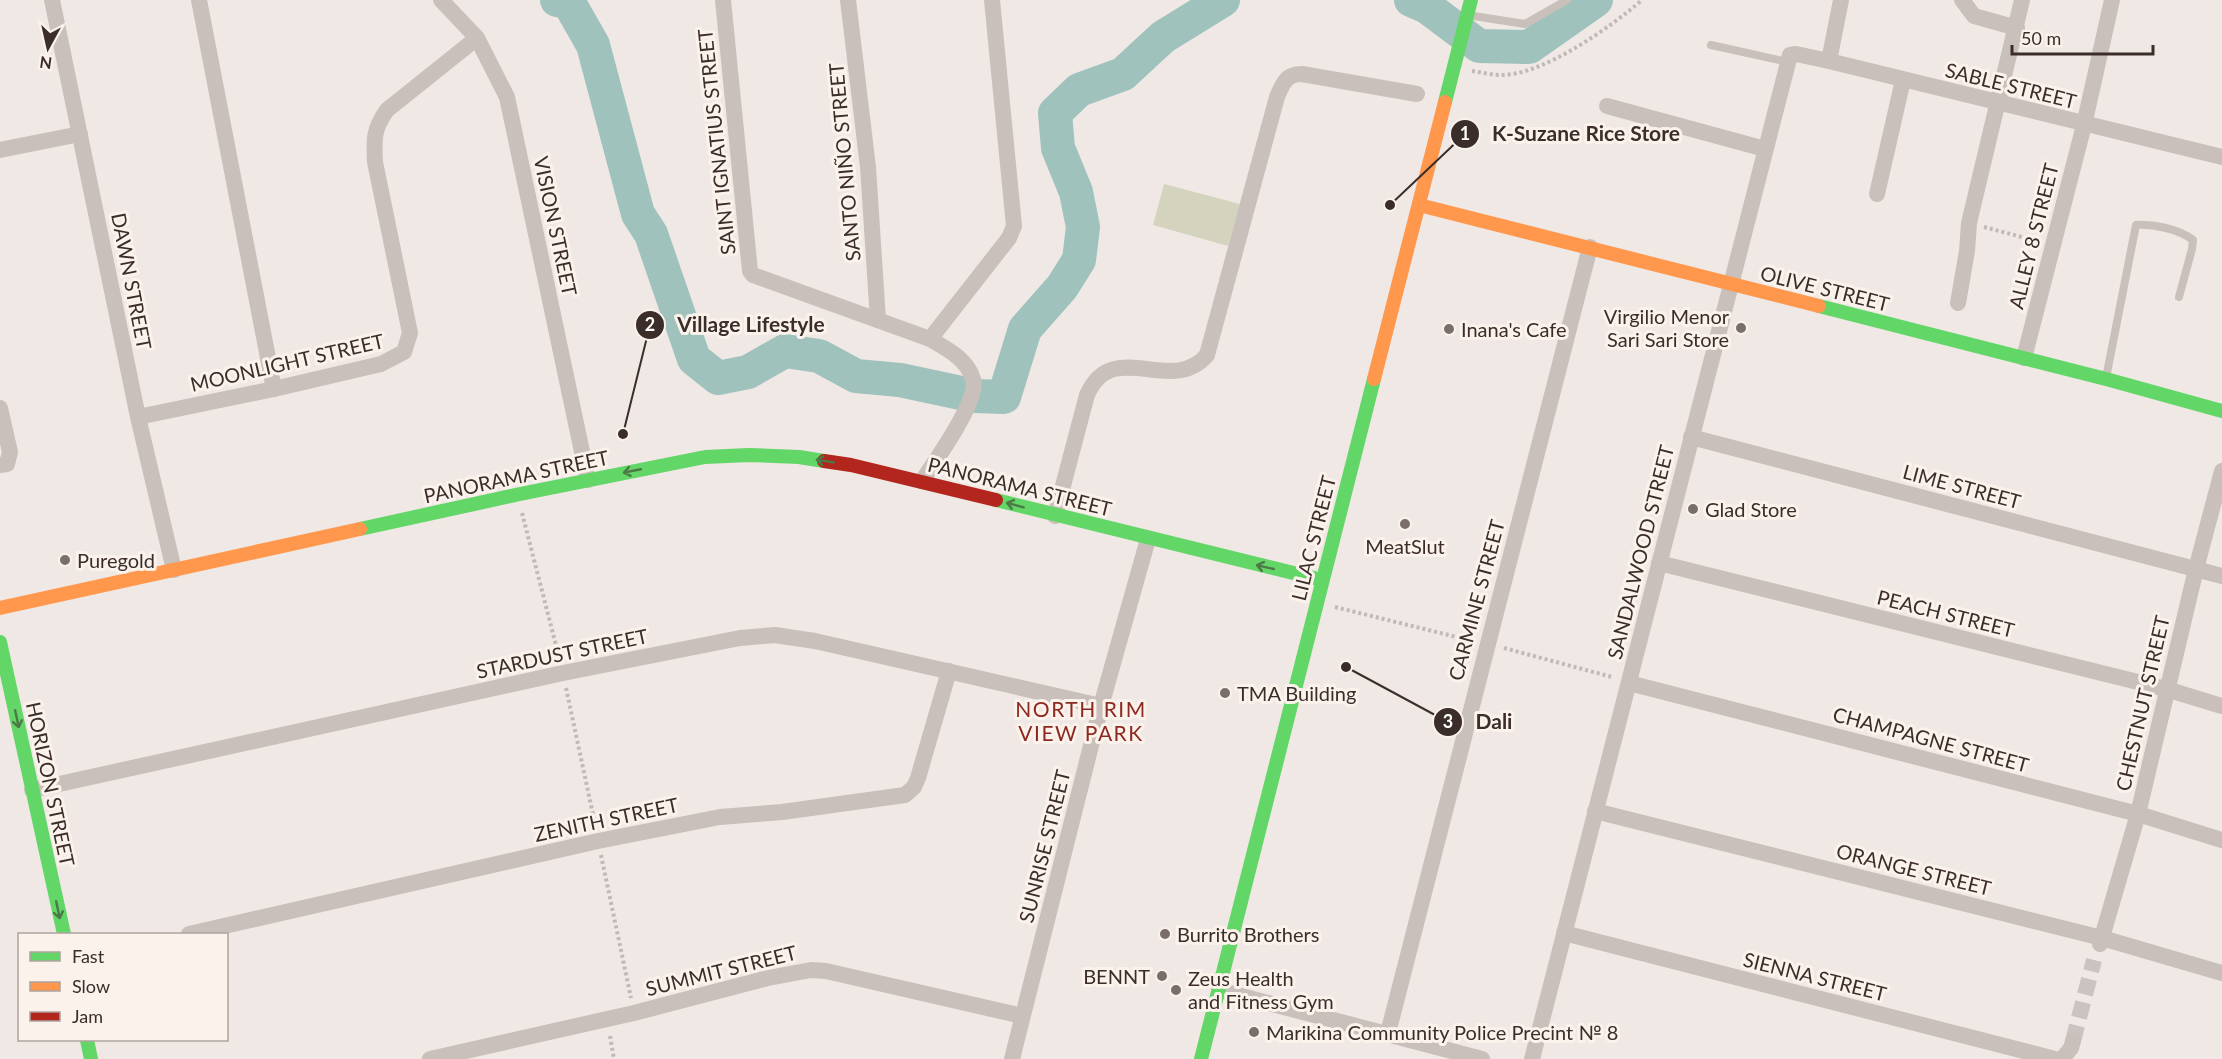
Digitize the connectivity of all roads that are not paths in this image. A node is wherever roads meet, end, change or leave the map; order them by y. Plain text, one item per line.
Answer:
1 (52, 0) edge
2 (199, 0) edge
3 (441, 0) edge
4 (723, 0) edge
5 (848, 0) edge
6 (992, 0) edge
7 (1471, 0) edge
8 (1567, 0) edge
9 (1841, 0) edge
10 (1962, 0) edge
11 (2022, 0) edge
12 (2112, 0) edge
13 (1465, 21) junction
14 (2017, 28) junction
15 (477, 38) junction
16 (1711, 45) dead end
17 (1789, 58) junction
18 (1829, 61) junction
19 (1903, 80) junction
20 (1417, 94) dead end
21 (1998, 104) junction
22 (1607, 106) dead end
23 (2084, 125) junction
24 (80, 134) junction
25 (1765, 149) junction
26 (0, 150) edge
27 (2222, 157) edge
28 (1877, 194) dead end
29 (1419, 205) junction
30 (1590, 247) junction
31 (1730, 284) junction
32 (2179, 297) dead end
33 (1958, 303) dead end
34 (878, 320) junction
35 (930, 339) junction
36 (2024, 358) junction
37 (2106, 379) junction
38 (274, 389) junction
39 (0, 408) edge
40 (2222, 411) edge
41 (138, 417) junction
42 (1691, 437) junction
43 (5, 462) edge
44 (2222, 471) edge
45 (588, 480) junction
46 (922, 481) junction
47 (1055, 516) junction
48 (1148, 539) junction
49 (1659, 563) junction
50 (2196, 569) junction
51 (174, 570) junction
52 (2222, 576) edge
53 (1322, 580) junction
54 (0, 608) edge
55 (0, 642) edge
56 (949, 671) junction
57 (1629, 683) junction
58 (2166, 689) junction
59 (1101, 706) junction
60 (2222, 706) edge
61 (32, 790) junction
62 (1595, 811) junction
63 (2138, 814) junction
64 (2222, 840) edge
65 (64, 933) edge
66 (193, 933) edge
67 (1564, 933) junction
68 (2101, 941) junction
69 (2222, 972) edge
70 (1219, 990) junction
71 (1022, 1016) junction
72 (1388, 1033) junction
73 (87, 1041) edge
74 (2073, 1041) tunnel mouth
75 (91, 1059) edge
76 (430, 1059) edge
77 (1012, 1059) edge
78 (1202, 1059) edge
79 (1482, 1059) edge
80 (1532, 1059) edge
81 (2055, 1059) edge
82 (2062, 1059) edge

1 - 24 street, DAWN STREET
2 - 38 street
3 - 15 street, VISION STREET
4 - 34 street, SAINT IGNATIUS STREET
5 - 34 street, SANTO NIÑO STREET
6 - 35 street
7 - 13 street, LILAC STREET
8 - 13 lane
9 - 18 street
10 - 14 street
11 - 14 street
12 - 23 street, ALLEY 8 STREET
13 - 29 street, LILAC STREET
14 - 21 street
15 - 38 street, MOONLIGHT STREET
15 - 45 street, VISION STREET
16 - 17 lane
17 - 18 street, SABLE STREET
17 - 25 street, SANDALWOOD STREET
18 - 19 street, SABLE STREET
19 - 21 street, SABLE STREET
19 - 28 street
20 - 47 street
21 - 23 street, SABLE STREET
21 - 33 street
22 - 25 street
23 - 27 street, SABLE STREET
23 - 36 street, ALLEY 8 STREET
24 - 26 street
24 - 41 street, DAWN STREET
25 - 31 street, SANDALWOOD STREET
29 - 30 street, OLIVE STREET
29 - 53 street, LILAC STREET
30 - 31 street, OLIVE STREET
30 - 72 street, CARMINE STREET
31 - 36 street, OLIVE STREET
31 - 42 street, SANDALWOOD STREET
32 - 37 lane
34 - 35 street, SAINT IGNATIUS STREET
35 - 46 street, SAINT IGNATIUS STREET
36 - 37 street, OLIVE STREET
37 - 40 street, OLIVE STREET
38 - 41 street, MOONLIGHT STREET
39 - 43 street
41 - 51 street, DAWN STREET
42 - 49 street, SANDALWOOD STREET
42 - 50 street, LIME STREET
44 - 50 street, CHESTNUT STREET
46 -> 45 street, PANORAMA STREET
45 - 51 street, PANORAMA STREET
47 -> 46 street, PANORAMA STREET
47 - 48 street, PANORAMA STREET
53 -> 48 street, PANORAMA STREET
48 - 59 street, SUNRISE STREET
49 - 57 street, SANDALWOOD STREET
49 - 58 street, PEACH STREET
50 - 52 street, LIME STREET
50 - 58 street, CHESTNUT STREET
51 - 54 street, PANORAMA STREET
53 - 70 street, LILAC STREET
55 -> 61 street, HORIZON STREET
56 - 59 street, STARDUST STREET
56 - 61 street, STARDUST STREET
56 - 66 street, ZENITH STREET
57 - 62 street, SANDALWOOD STREET
57 - 63 street, CHAMPAGNE STREET
58 - 60 street, PEACH STREET
58 - 63 street, CHESTNUT STREET
59 - 71 street, SUNRISE STREET
61 -> 65 street, HORIZON STREET
62 - 67 street, SANDALWOOD STREET
62 - 68 street, ORANGE STREET
63 - 64 street, CHAMPAGNE STREET
63 - 68 street, CHESTNUT STREET
67 - 80 street, SANDALWOOD STREET
67 - 81 street, SIENNA STREET
68 - 69 street, ORANGE STREET
70 - 72 street
70 - 78 street, LILAC STREET
71 - 76 street, SUMMIT STREET
71 - 77 street, SUNRISE STREET
72 - 79 street
73 - 75 street
74 - 82 street

